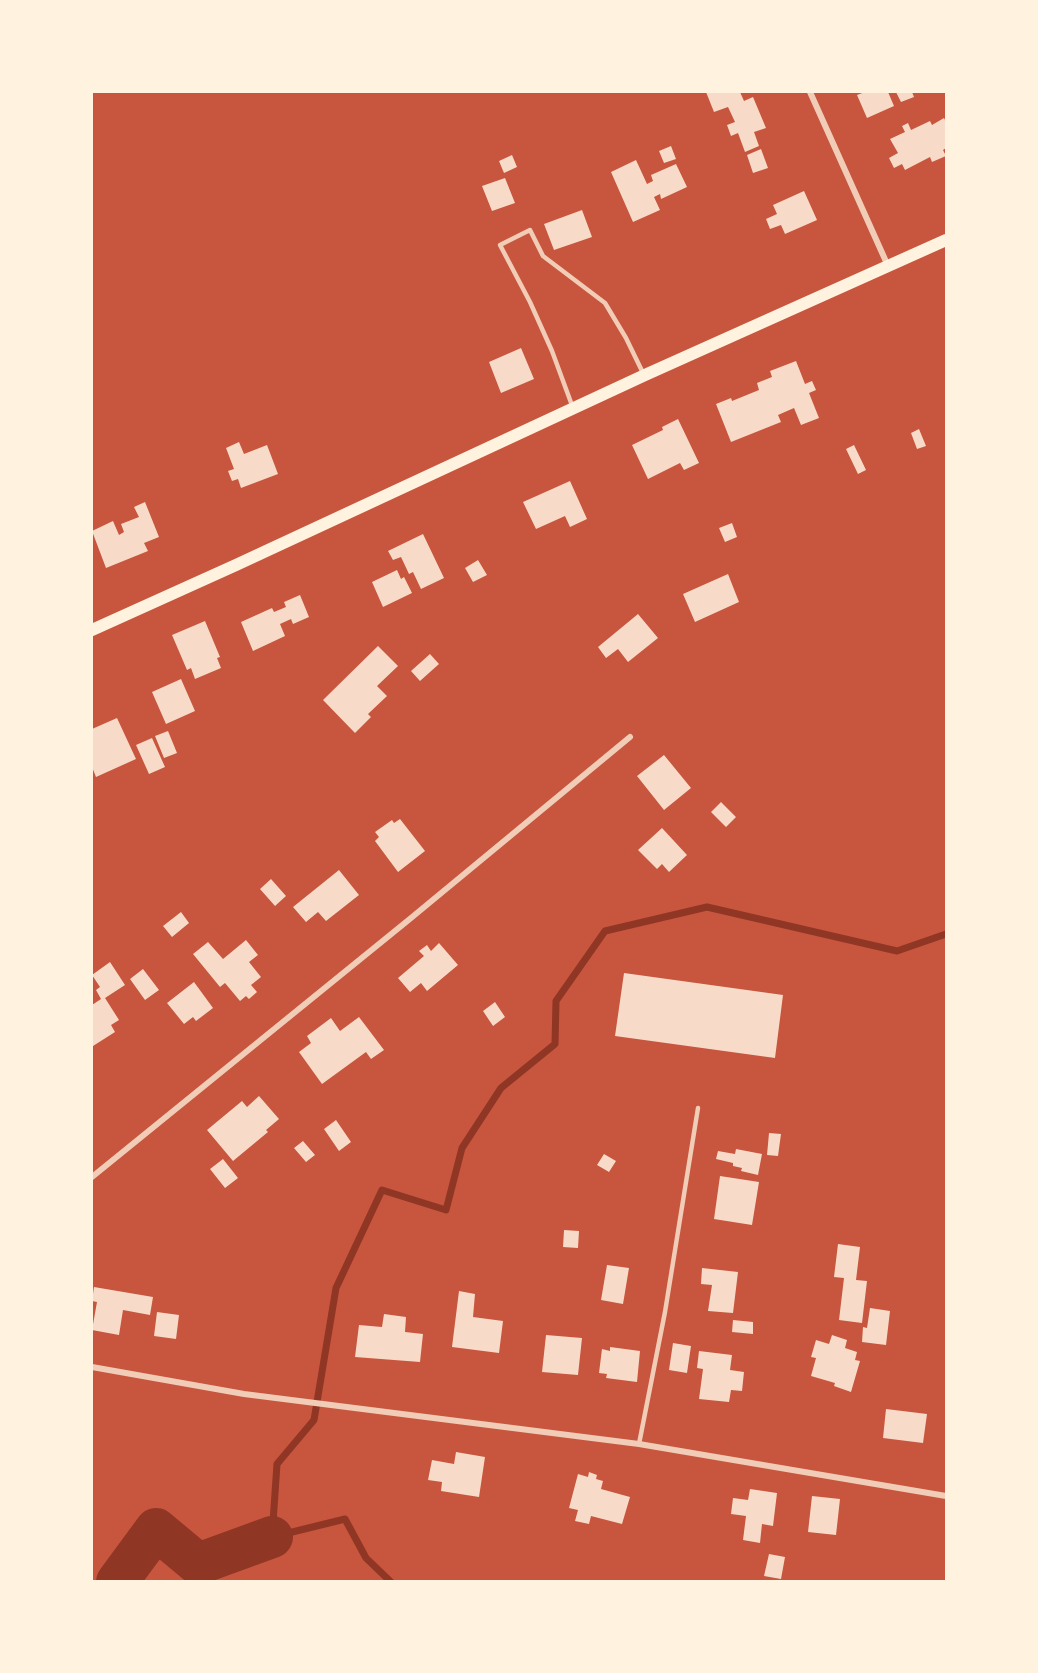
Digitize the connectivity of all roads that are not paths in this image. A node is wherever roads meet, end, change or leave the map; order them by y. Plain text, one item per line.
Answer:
1 (810, 92) edge
2 (946, 240) edge
3 (888, 266) junction
4 (645, 375) junction
5 (573, 408) junction
6 (92, 630) edge
7 (630, 737) dead end
8 (698, 1108) dead end
9 (92, 1177) edge
10 (92, 1367) edge
11 (639, 1444) junction
12 (946, 1496) edge

1 - 3 street
2 - 3 main road
3 - 4 main road
4 - 5 main road
4 - 5 lane
5 - 6 main road
7 - 9 street
8 - 11 lane
10 - 11 street
11 - 12 street

